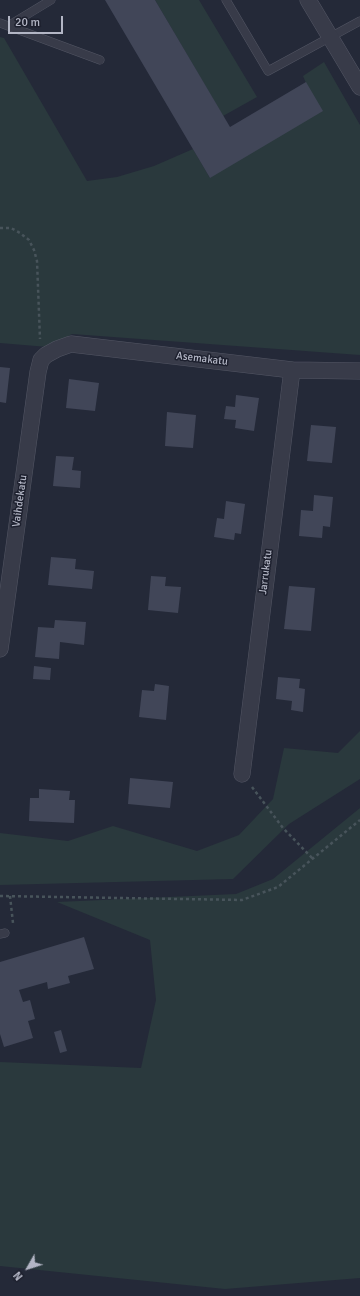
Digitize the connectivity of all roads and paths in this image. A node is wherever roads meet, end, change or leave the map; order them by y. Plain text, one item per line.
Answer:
1 (50, 0) edge
2 (226, 0) edge
3 (308, 0) edge
4 (360, 21) edge
5 (0, 23) edge
6 (8, 26) junction
7 (330, 37) junction
8 (100, 60) dead end
9 (360, 87) edge
10 (0, 228) edge
11 (44, 358) junction
12 (292, 370) junction
13 (360, 371) edge
14 (0, 650) edge
15 (242, 774) joint
16 (360, 820) edge
17 (313, 859) junction
18 (0, 896) edge
19 (10, 896) junction
20 (3, 933) edge

1 - 6 lane
2 - 7 lane
3 - 7 street
4 - 7 lane
5 - 6 lane
6 - 8 lane
7 - 9 street
10 - 11 path
11 - 12 street, Asemakatu
11 - 14 street, Vaihdekatu
12 - 13 street, Asemakatu
12 - 15 street, Jarrukatu
15 - 17 path
16 - 17 path
17 - 19 path
18 - 19 path
19 - 20 path

